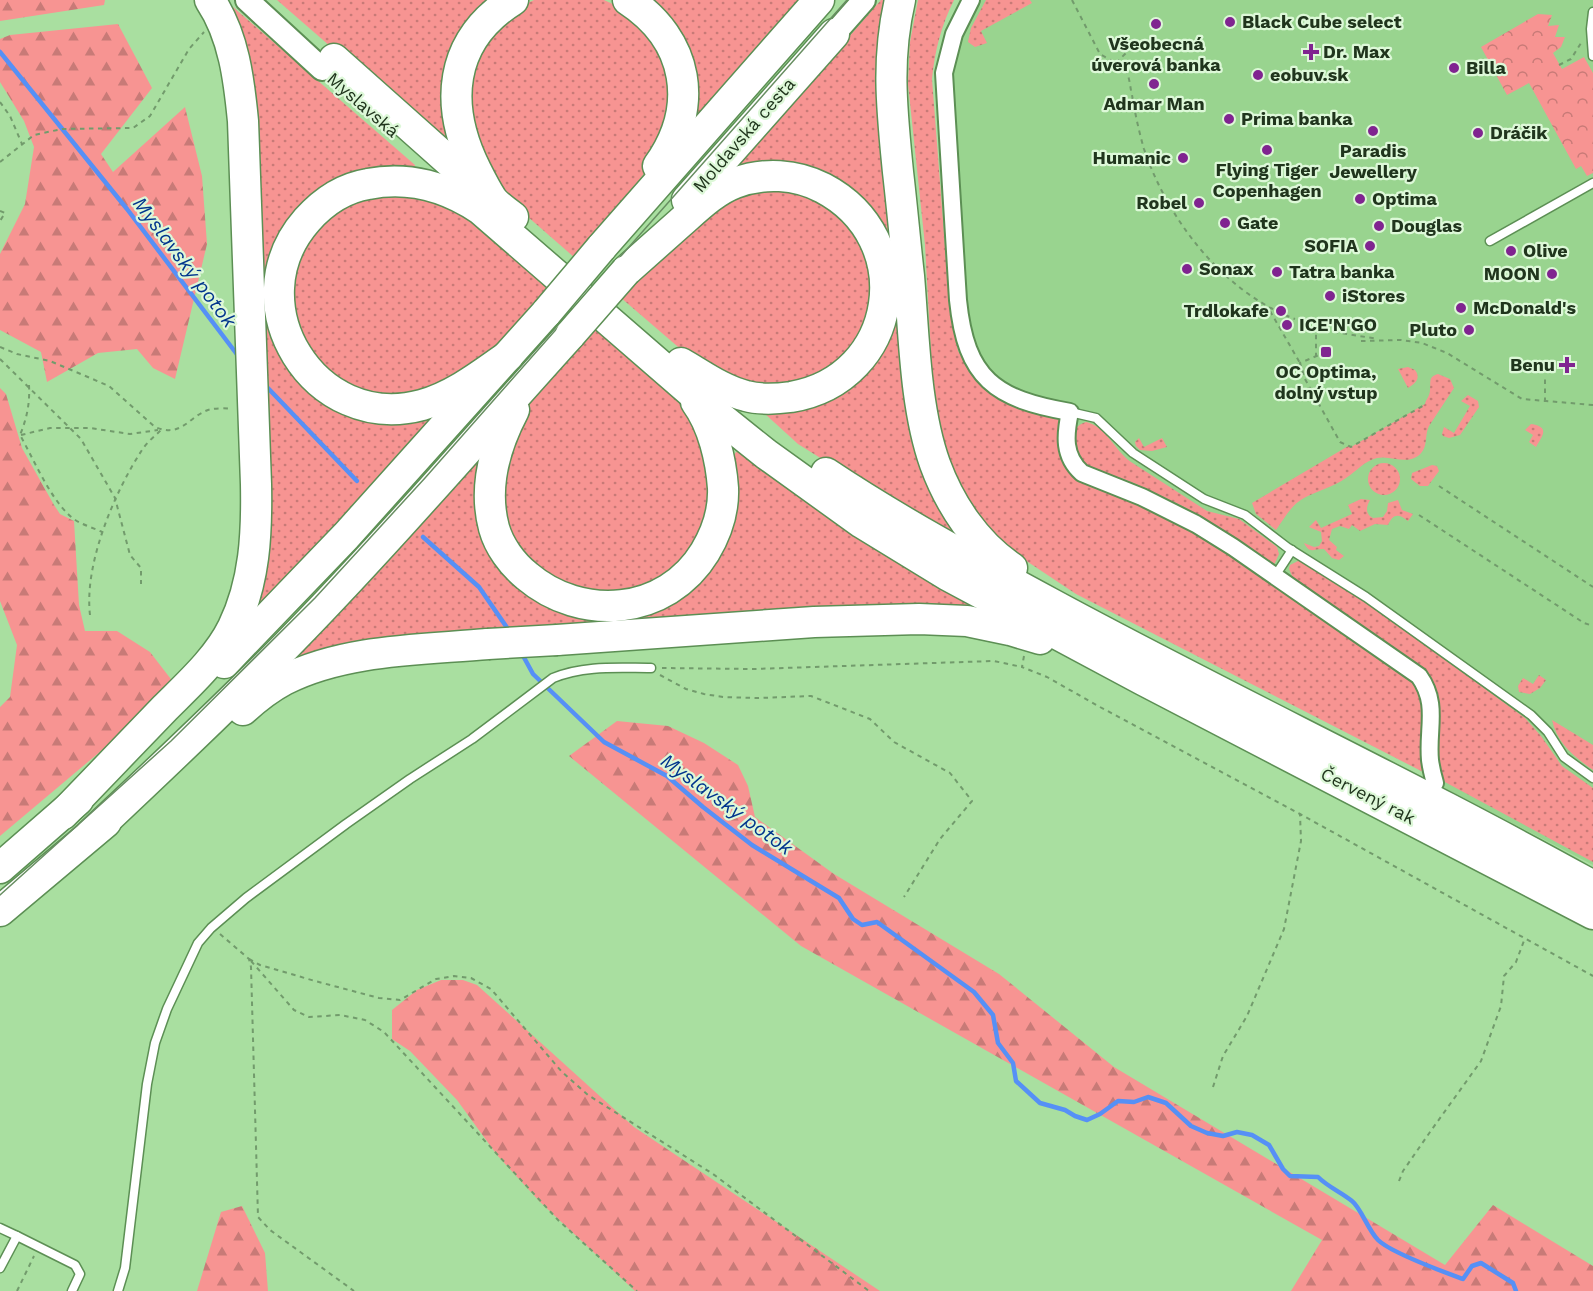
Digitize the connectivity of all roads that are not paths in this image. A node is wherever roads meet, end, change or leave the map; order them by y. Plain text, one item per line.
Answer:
1 (247, 0) edge
2 (261, 0) edge
3 (513, 0) edge
4 (628, 0) edge
5 (819, 0) edge
6 (864, 0) edge
7 (900, 0) edge
8 (971, 0) edge
9 (215, 7) edge
10 (1593, 12) edge
11 (834, 34) joint
12 (1593, 56) edge
13 (328, 64) junction
14 (1593, 183) edge
15 (486, 204) junction
16 (1490, 241) dead end
17 (601, 248) junction
18 (626, 271) junction
19 (508, 356) junction
20 (677, 369) junction
21 (532, 377) junction
22 (1070, 412) junction
23 (1292, 550) junction
24 (1275, 576) junction
25 (651, 668) road end
26 (1148, 669) junction
27 (1593, 778) edge
28 (1436, 783) joint
29 (1455, 813) junction
30 (63, 814) junction
31 (91, 834) junction
32 (0, 868) edge
33 (1593, 886) edge
34 (0, 911) edge
35 (1593, 914) edge
36 (0, 1228) edge
37 (17, 1236) junction
38 (0, 1268) edge
39 (72, 1291) edge
40 (118, 1291) edge

1 - 13 street, Myslavská
2 - 13 street, Myslavská
3 - 15 highway
4 - 17 highway
5 - 17 highway, Moldavská cesta
6 - 11 street, Moldavská cesta
7 - 26 highway
8 - 22 street
9 - 30 highway
10 - 12 lane
11 - 18 highway, Moldavská cesta
13 - 15 highway, Myslavská
14 - 16 lane
15 - 19 highway
15 - 20 highway
17 - 19 highway, bridge
18 - 20 highway
18 - 21 highway, bridge
19 - 30 highway
20 - 21 highway
20 - 26 highway
21 - 31 highway
22 - 23 lane
22 - 24 street
23 - 24 lane
23 - 27 lane
24 - 28 street
25 - 40 lane
26 - 29 highway, Červený rak
26 - 31 highway, bridge
26 - 35 highway, Červený rak
28 - 29 highway
29 - 33 highway, Červený rak
30 - 32 highway
31 - 34 highway
36 - 37 lane
37 - 38 lane
37 - 39 lane

